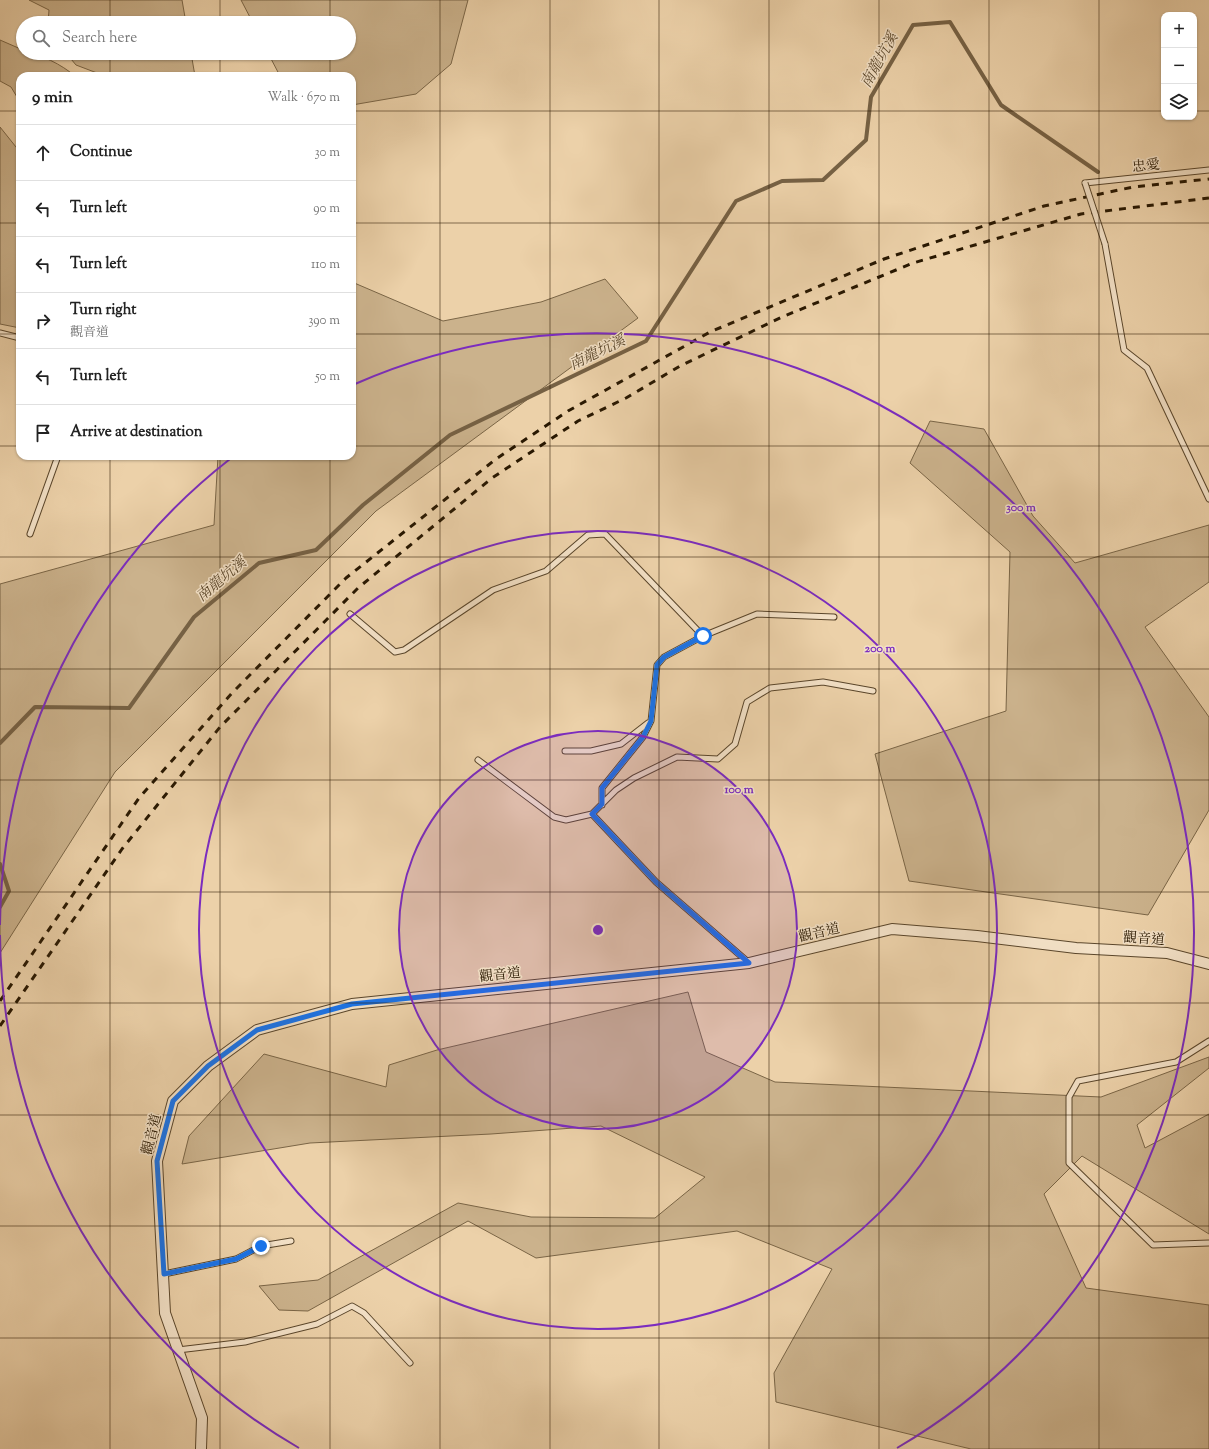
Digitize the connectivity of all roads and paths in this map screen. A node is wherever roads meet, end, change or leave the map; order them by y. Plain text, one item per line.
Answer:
1 (1209, 170) edge
2 (0, 333) edge
3 (16, 337) edge
4 (57, 460) edge
5 (1209, 499) edge
6 (30, 534) dead end
7 (350, 614) dead end
8 (834, 617) dead end
9 (703, 636) junction
10 (873, 691) dead end
11 (651, 721) junction
12 (566, 751) dead end
13 (478, 760) dead end
14 (602, 804) junction
15 (592, 814) junction
16 (749, 963) junction
17 (1209, 964) edge
18 (1209, 1041) edge
19 (291, 1241) dead end
20 (1209, 1243) edge
21 (164, 1274) junction
22 (178, 1350) junction
23 (410, 1363) dead end
24 (201, 1449) edge

1 - 5 lane, 忠愛, bridge
2 - 3 lane
4 - 6 lane
7 - 9 lane
8 - 9 lane
9 - 11 lane
10 - 14 lane
11 - 12 lane
11 - 14 lane
13 - 15 lane
14 - 15 lane
15 - 16 lane
16 - 17 street, 觀音道
16 - 21 street, 觀音道
18 - 20 lane
19 - 21 lane
21 - 22 street, 觀音道
22 - 23 lane
22 - 24 street, 觀音道

